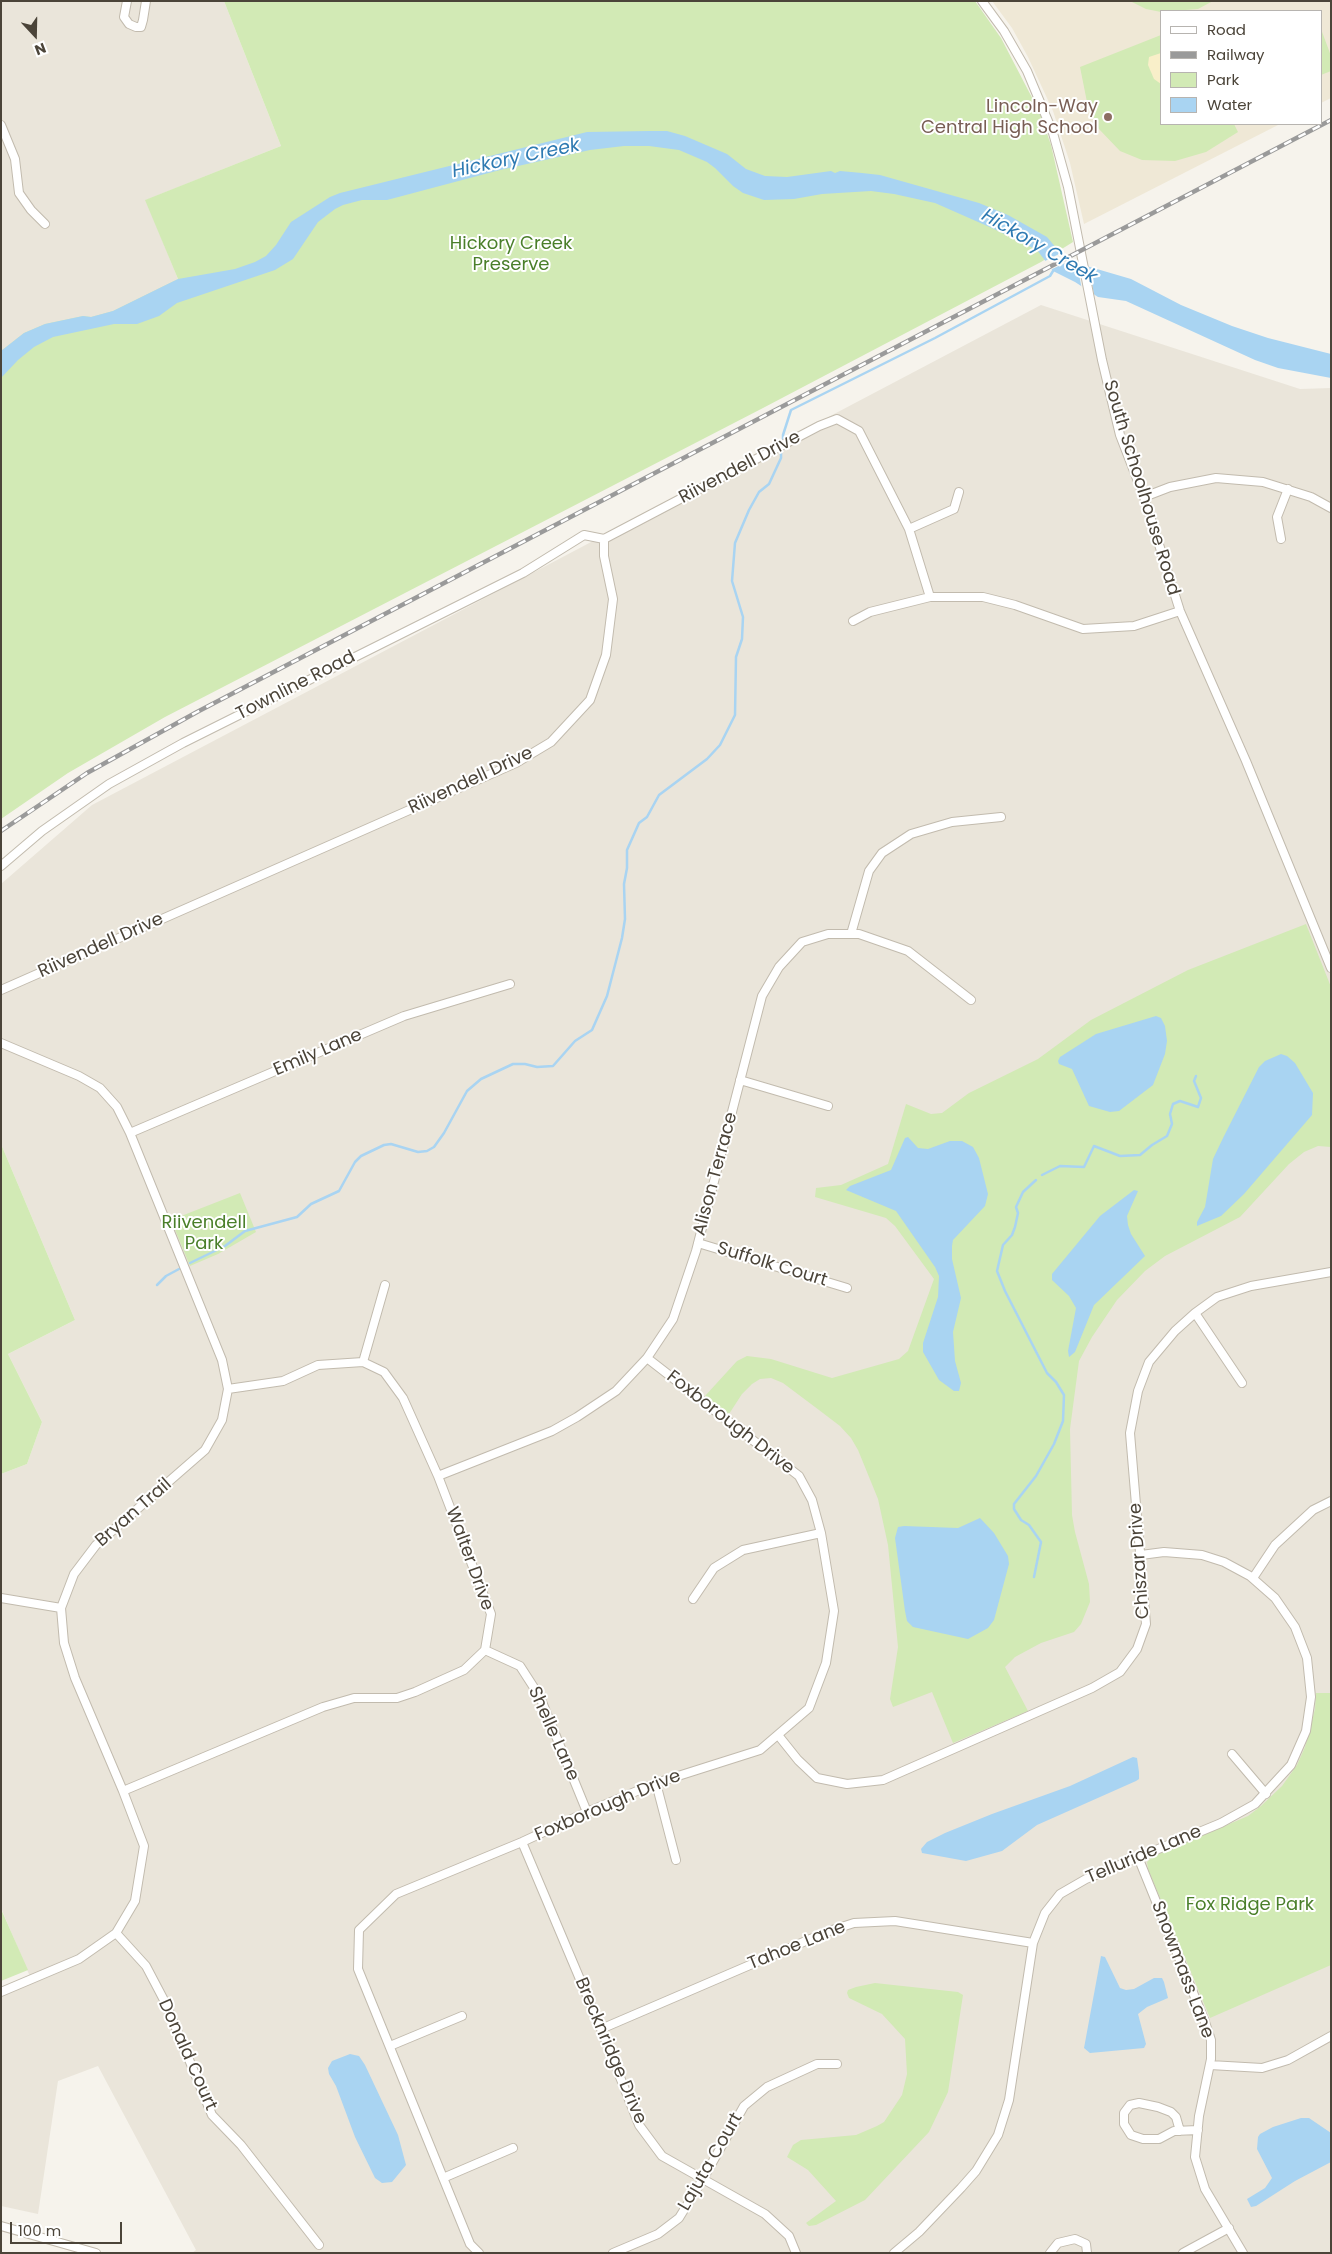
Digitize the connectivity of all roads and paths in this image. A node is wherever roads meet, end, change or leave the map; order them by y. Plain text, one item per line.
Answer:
1 (127, 1) edge
2 (146, 1) edge
3 (982, 1) edge
4 (1, 125) edge
5 (45, 224) dead end
6 (1288, 489) junction
7 (959, 492) dead end
8 (1144, 497) junction
9 (1331, 508) edge
10 (910, 530) junction
11 (604, 539) junction
12 (1281, 539) dead end
13 (930, 597) junction
14 (1180, 611) junction
15 (853, 621) dead end
16 (1001, 817) dead end
17 (1, 866) edge
18 (851, 934) junction
19 (1331, 968) edge
20 (510, 984) dead end
21 (1, 990) edge
22 (971, 1000) dead end
23 (1, 1043) edge
24 (740, 1080) junction
25 (828, 1106) dead end
26 (130, 1134) junction
27 (698, 1243) junction
28 (1331, 1272) edge
29 (385, 1285) dead end
30 (847, 1288) dead end
31 (1195, 1312) junction
32 (647, 1358) junction
33 (364, 1362) junction
34 (1242, 1383) dead end
35 (228, 1389) junction
36 (438, 1476) junction
37 (1331, 1501) edge
38 (821, 1534) junction
39 (1141, 1555) junction
40 (1253, 1578) junction
41 (1, 1598) edge
42 (693, 1599) dead end
43 (61, 1608) junction
44 (485, 1650) junction
45 (778, 1735) junction
46 (1232, 1754) dead end
47 (656, 1783) junction
48 (123, 1791) junction
49 (1266, 1794) junction
50 (586, 1812) junction
51 (522, 1842) junction
52 (1138, 1857) junction
53 (676, 1860) dead end
54 (116, 1933) junction
55 (1032, 1943) junction
56 (1, 1992) edge
57 (462, 2016) dead end
58 (601, 2029) junction
59 (1331, 2036) edge
60 (390, 2046) junction
61 (837, 2064) dead end
62 (1210, 2065) junction
63 (1198, 2130) junction
64 (1180, 2131) junction
65 (513, 2148) dead end
66 (443, 2178) junction
67 (703, 2180) junction
68 (1, 2226) edge
69 (1229, 2228) junction
70 (319, 2245) dead end
71 (96, 2253) edge
72 (479, 2253) edge
73 (612, 2253) edge
74 (796, 2253) edge
75 (894, 2253) edge
76 (1050, 2253) edge
77 (1087, 2253) edge
78 (1183, 2253) edge
79 (1243, 2253) edge

1 - 2 street
3 - 8 street, South Schoolhouse Road
4 - 5 street
6 - 8 street
6 - 9 street
6 - 12 street
7 - 10 street
8 - 14 street, South Schoolhouse Road
10 - 11 street, Riivendell Drive
10 - 13 street
11 - 17 street, Townline Road
11 - 21 street, Riivendell Drive
13 - 14 street
13 - 15 street
14 - 19 street, South Schoolhouse Road
16 - 18 street
18 - 22 street, Alison Terrace
18 - 24 street, Alison Terrace
20 - 26 street, Emily Lane
23 - 26 street, Bryan Trail
24 - 25 street
24 - 27 street, Alison Terrace
26 - 35 street, Bryan Trail
27 - 30 street, Suffolk Court
27 - 32 street, Alison Terrace
28 - 31 street, Chiszar Drive
29 - 33 street
31 - 34 street
31 - 39 street, Chiszar Drive
32 - 36 street, Alison Terrace
32 - 38 street, Foxborough Drive
33 - 35 street
33 - 36 street, Walter Drive
35 - 43 street, Bryan Trail
36 - 44 street, Walter Drive
37 - 40 street
38 - 42 street
38 - 45 street, Foxborough Drive
39 - 40 street, Telluride Lane
39 - 45 street, Chiszar Drive
40 - 49 street, Telluride Lane
41 - 43 street
43 - 48 street, Bryan Trail
44 - 48 street
44 - 50 street, Shelle Lane
45 - 47 street, Foxborough Drive
46 - 49 street
47 - 50 street, Foxborough Drive
47 - 53 street
48 - 54 street, Bryan Trail
49 - 52 street, Telluride Lane
50 - 51 street, Foxborough Drive
51 - 58 street, Brecknridge Drive
51 - 60 street, Foxborough Drive
52 - 55 street, Telluride Lane
52 - 62 street, Snowmass Lane
54 - 56 street, Bryan Trail
54 - 70 street, Donald Court
55 - 58 street, Tahoe Lane
55 - 75 street, Telluride Lane
57 - 60 street
58 - 67 street, Brecknridge Drive
59 - 62 street
60 - 66 street, Foxborough Drive
61 - 67 street, Lajuta Court
62 - 63 street, Snowmass Lane
63 - 64 street
63 - 69 street, Snowmass Lane
64 - 64 street
65 - 66 street
66 - 72 street, Foxborough Drive
67 - 73 street, Lajuta Court
67 - 74 street, Brecknridge Drive
68 - 71 street
69 - 78 street
69 - 79 street, Snowmass Lane
76 - 77 street

